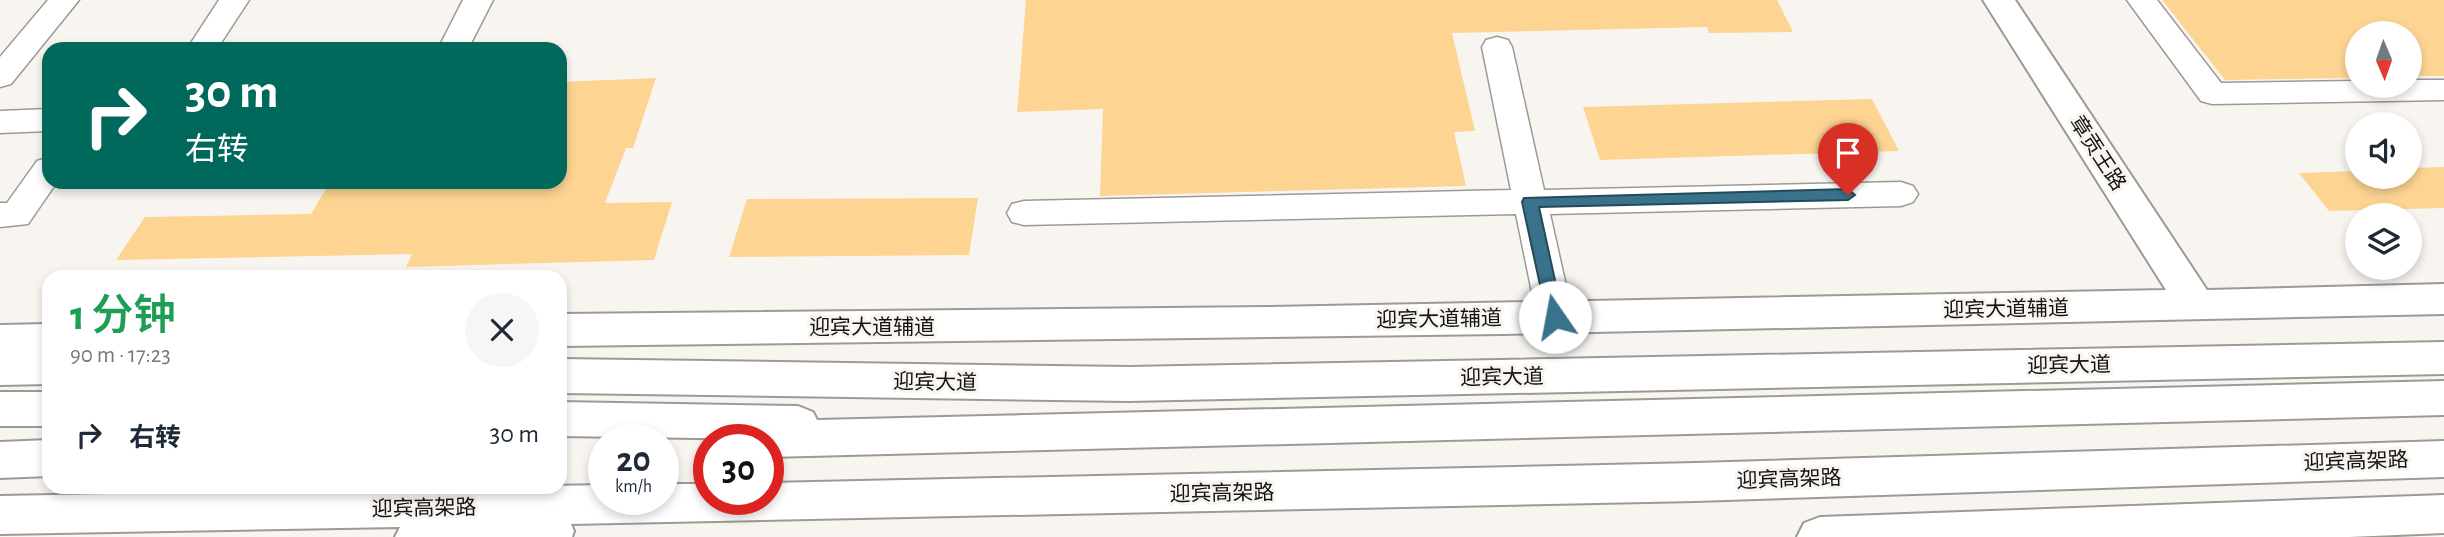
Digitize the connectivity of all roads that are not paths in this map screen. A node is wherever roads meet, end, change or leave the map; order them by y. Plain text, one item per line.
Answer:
1 (64, 0) edge
2 (234, 0) edge
3 (478, 0) edge
4 (1999, 0) edge
5 (2142, 0) edge
6 (207, 42) edge
7 (457, 42) edge
8 (1497, 47) dead end
9 (0, 77) edge
10 (2444, 90) edge
11 (42, 120) edge
12 (0, 121) edge
13 (42, 179) edge
14 (1900, 194) dead end
15 (1530, 202) junction
16 (1024, 213) dead end
17 (0, 215) edge
18 (2444, 299) edge
19 (2197, 306) junction
20 (1555, 317) junction
21 (567, 330) edge
22 (42, 340) edge
23 (0, 341) edge
24 (2444, 358) edge
25 (42, 368) edge
26 (0, 369) edge
27 (567, 376) edge
28 (2444, 398) edge
29 (0, 409) edge
30 (42, 409) edge
31 (567, 419) edge
32 (1108, 430) junction
33 (784, 439) edge
34 (588, 444) edge
35 (567, 445) edge
36 (42, 458) edge
37 (2444, 458) edge
38 (0, 460) edge
39 (1111, 496) junction
40 (2444, 514) edge
41 (0, 515) edge
42 (418, 537) edge
43 (1820, 537) edge

1 - 9 street
2 - 6 street
3 - 7 street
4 - 19 main road, 章贡王路
5 - 10 street
8 - 15 street
11 - 12 street
13 - 17 street
14 - 15 street
15 - 16 street
15 - 20 street
18 - 19 main road, 迎宾大道辅道
19 - 20 main road, 迎宾大道辅道
20 - 21 main road, 迎宾大道辅道
22 - 23 main road
24 - 27 main road, 迎宾大道
25 - 26 main road
28 - 32 main road
29 - 30 main road
31 - 32 main road
32 - 33 main road
34 - 35 main road
36 - 38 main road
37 - 39 main road, 迎宾高架路
39 - 41 main road, 迎宾高架路
39 - 42 main road
40 - 43 main road

